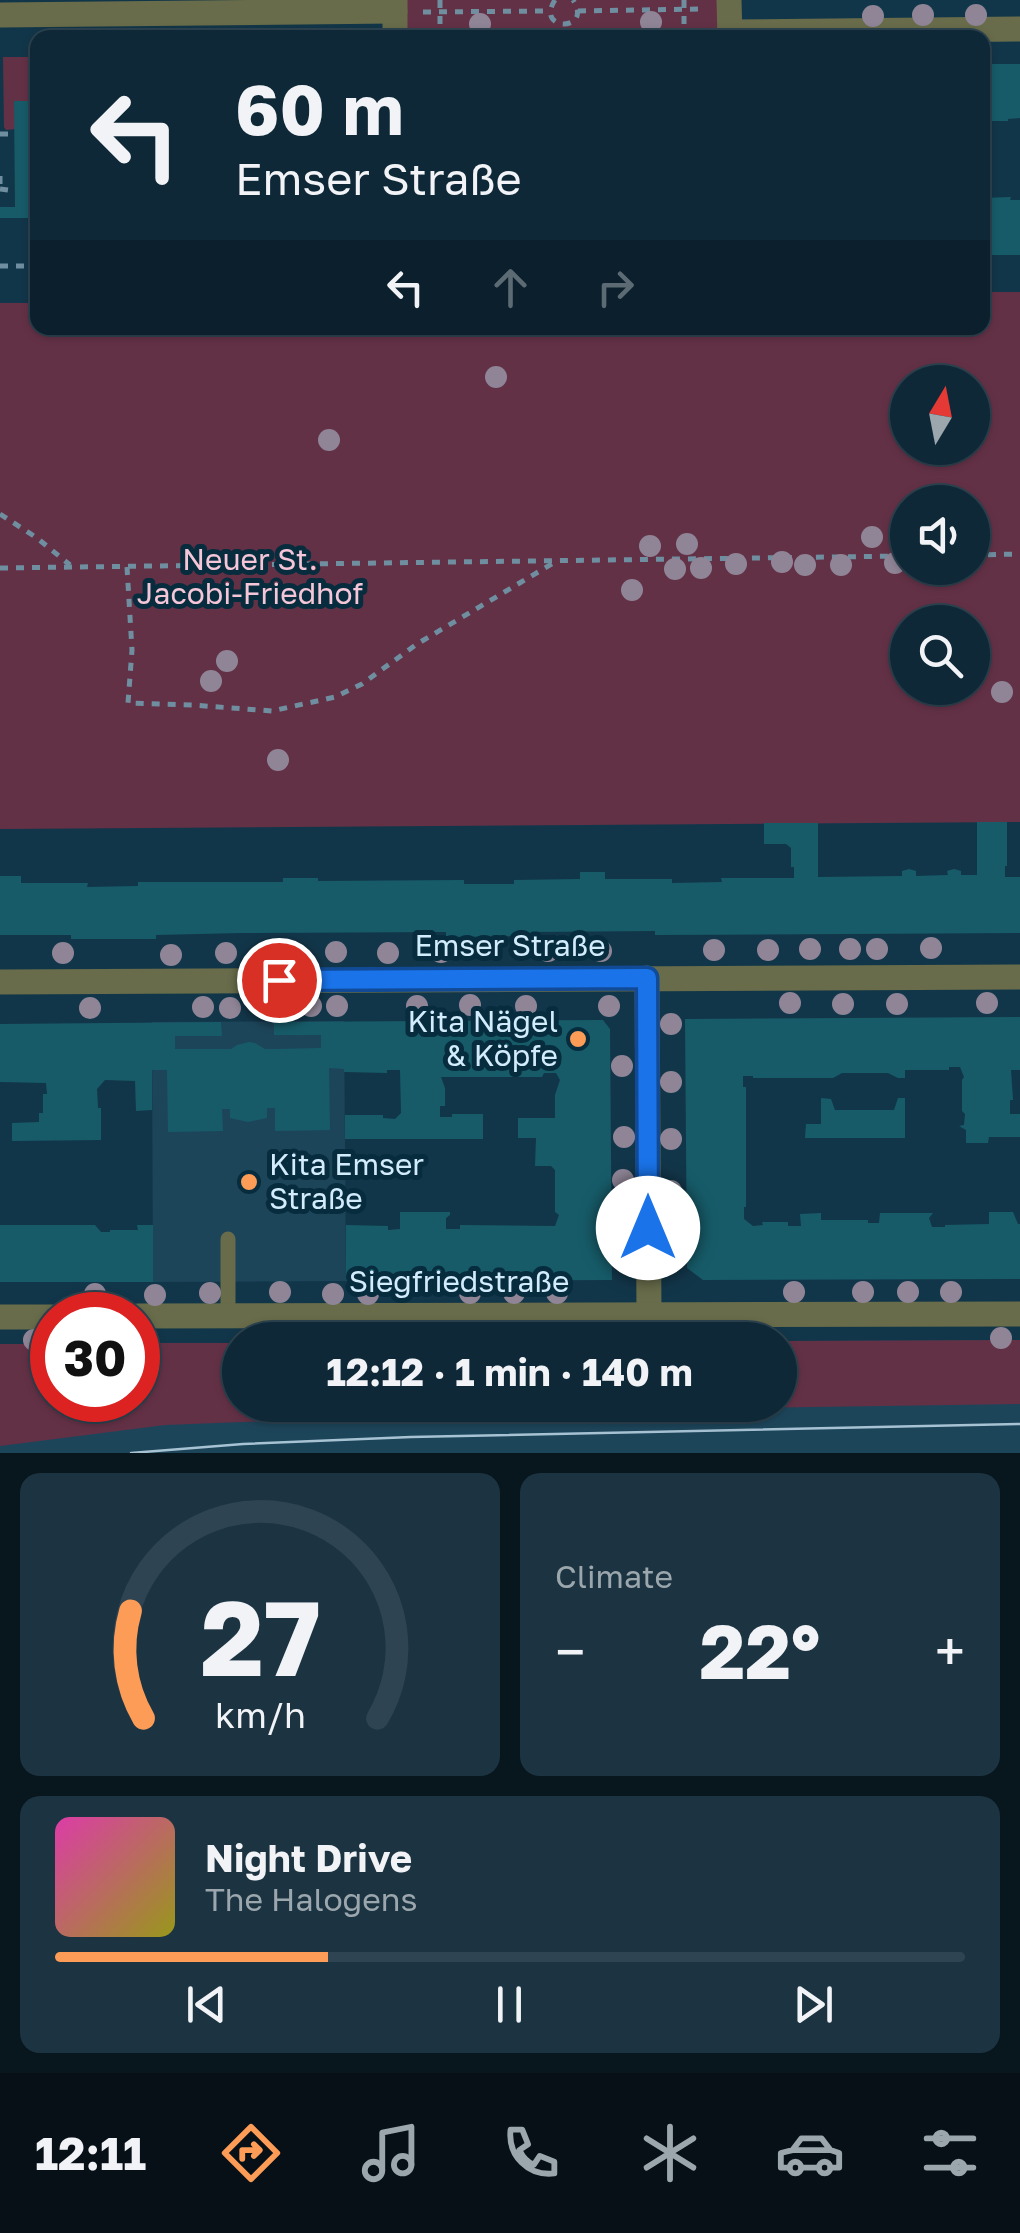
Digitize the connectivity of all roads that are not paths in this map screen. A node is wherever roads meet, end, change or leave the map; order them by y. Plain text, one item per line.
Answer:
1 (0, 14) edge
2 (395, 16) edge
3 (729, 20) edge
4 (1020, 29) edge
5 (1020, 977) edge
6 (647, 978) junction
7 (0, 982) edge
8 (228, 1239) dead end
9 (649, 1314) junction
10 (1020, 1314) edge
11 (30, 1316) edge
12 (160, 1316) edge
13 (228, 1316) junction
14 (0, 1317) edge

1 - 2 street
3 - 4 street
5 - 6 street, Emser Straße
6 - 7 street, Emser Straße
6 - 9 street
8 - 13 lane
9 - 10 street, Siegfriedstraße
9 - 13 street, Siegfriedstraße
11 - 14 street
12 - 13 street, Siegfriedstraße

